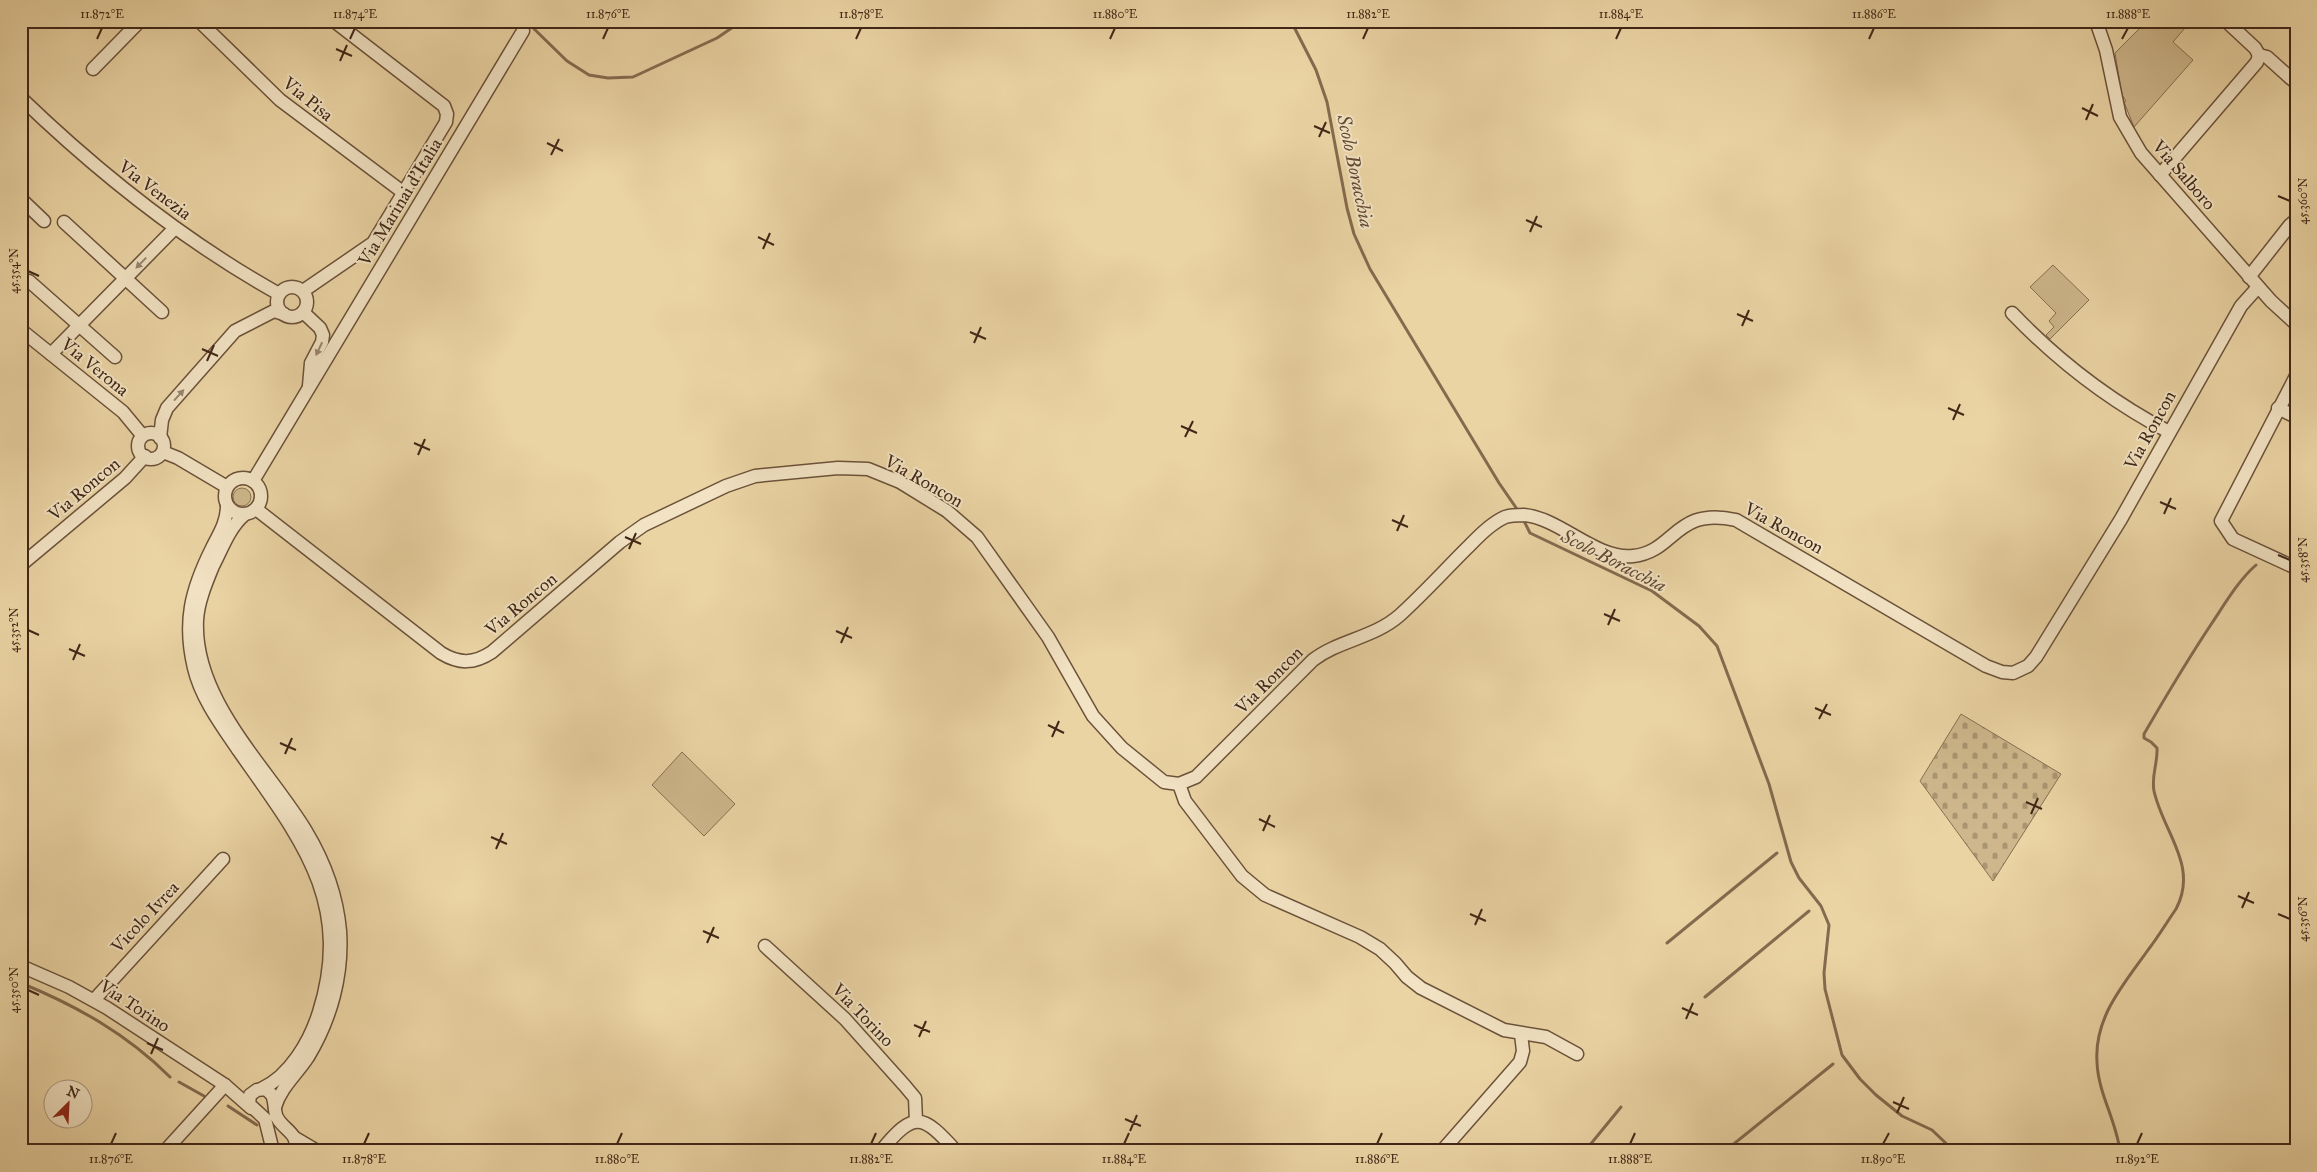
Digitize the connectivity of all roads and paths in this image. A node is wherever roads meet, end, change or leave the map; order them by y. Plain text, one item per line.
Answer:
1 (140, 21) edge
2 (199, 21) edge
3 (334, 21) edge
4 (2096, 21) edge
5 (2226, 21) edge
6 (523, 31) dead end
7 (2259, 55) junction
8 (93, 69) dead end
9 (2296, 83) edge
10 (21, 98) edge
11 (2160, 175) junction
12 (404, 193) junction
13 (24, 207) edge
14 (2296, 220) edge
15 (44, 221) dead end
16 (64, 222) dead end
17 (174, 228) junction
18 (2249, 277) junction
19 (126, 278) junction
20 (29, 281) dead end
21 (2258, 287) junction
22 (303, 291) junction
23 (279, 294) junction
24 (162, 312) dead end
25 (303, 312) junction
26 (2012, 313) dead end
27 (284, 314) junction
28 (2296, 324) edge
29 (79, 326) junction
30 (22, 333) edge
31 (52, 354) junction
32 (115, 357) dead end
33 (2296, 376) edge
34 (308, 392) junction
35 (2278, 408) junction
36 (2296, 417) edge
37 (2169, 432) junction
38 (142, 435) junction
39 (160, 438) junction
40 (163, 452) junction
41 (145, 456) junction
42 (253, 482) junction
43 (227, 487) junction
44 (227, 506) junction
45 (256, 508) junction
46 (244, 515) junction
47 (21, 565) edge
48 (2296, 568) edge
49 (1179, 784) junction
50 (223, 860) dead end
51 (764, 946) dead end
52 (21, 966) edge
53 (94, 1000) junction
54 (1521, 1034) junction
55 (1577, 1054) dead end
56 (225, 1084) junction
57 (259, 1089) junction
58 (275, 1107) junction
59 (252, 1108) junction
60 (916, 1120) junction
61 (294, 1144) edge
62 (270, 1148) edge
63 (165, 1151) edge
64 (317, 1151) edge
65 (881, 1151) edge
66 (956, 1151) edge
67 (1442, 1151) edge

1 - 8 street
2 - 12 street, Via Pisa
3 - 12 street
4 - 11 street, Via Salboro
5 - 7 street
6 - 34 street, Via Marinai d'Italia
7 - 9 street
7 - 11 street
10 - 17 street, Via Venezia
11 - 18 street, Via Salboro
12 - 22 street
13 - 15 street
14 - 18 street
16 - 19 street
17 -> 19 street
17 - 23 street, Via Venezia
18 - 21 street, Via Salboro
19 - 24 street
19 - 29 street
20 - 29 street
21 - 28 street, Via Salboro
21 - 37 street, Via Roncon
22 - 23 street
22 - 25 street
23 - 27 street
25 - 27 street
25 -> 34 street, Via Marinai d'Italia
26 - 37 street
39 -> 27 street
29 - 31 street
29 - 32 street
30 - 31 street, Via Verona
31 - 38 street, Via Verona
33 - 35 street
34 - 42 street, Via Marinai d'Italia
35 - 36 street
35 - 48 street
37 - 49 street, Via Roncon
38 - 39 street
38 - 41 street, Via Roncon
39 - 40 street
40 - 41 street, Via Roncon
40 - 43 street
41 - 47 street, Via Roncon
42 - 43 street
42 - 45 street
43 - 44 street
44 - 46 street
44 - 57 street
45 - 46 street
45 - 49 street, Via Roncon
46 - 58 street
49 - 54 street
50 - 53 street, Vicolo Ivrea
51 - 60 street, Via Torino
52 - 53 street, Via Torino
53 - 56 street, Via Torino
54 - 55 street
54 - 67 street
56 - 57 street, Via Torino
56 - 59 street, Via Torino
56 - 63 street
57 - 58 street
57 - 59 street
58 - 61 street
59 - 62 street, Via Torino
60 - 65 street
60 - 66 street
61 - 64 street

